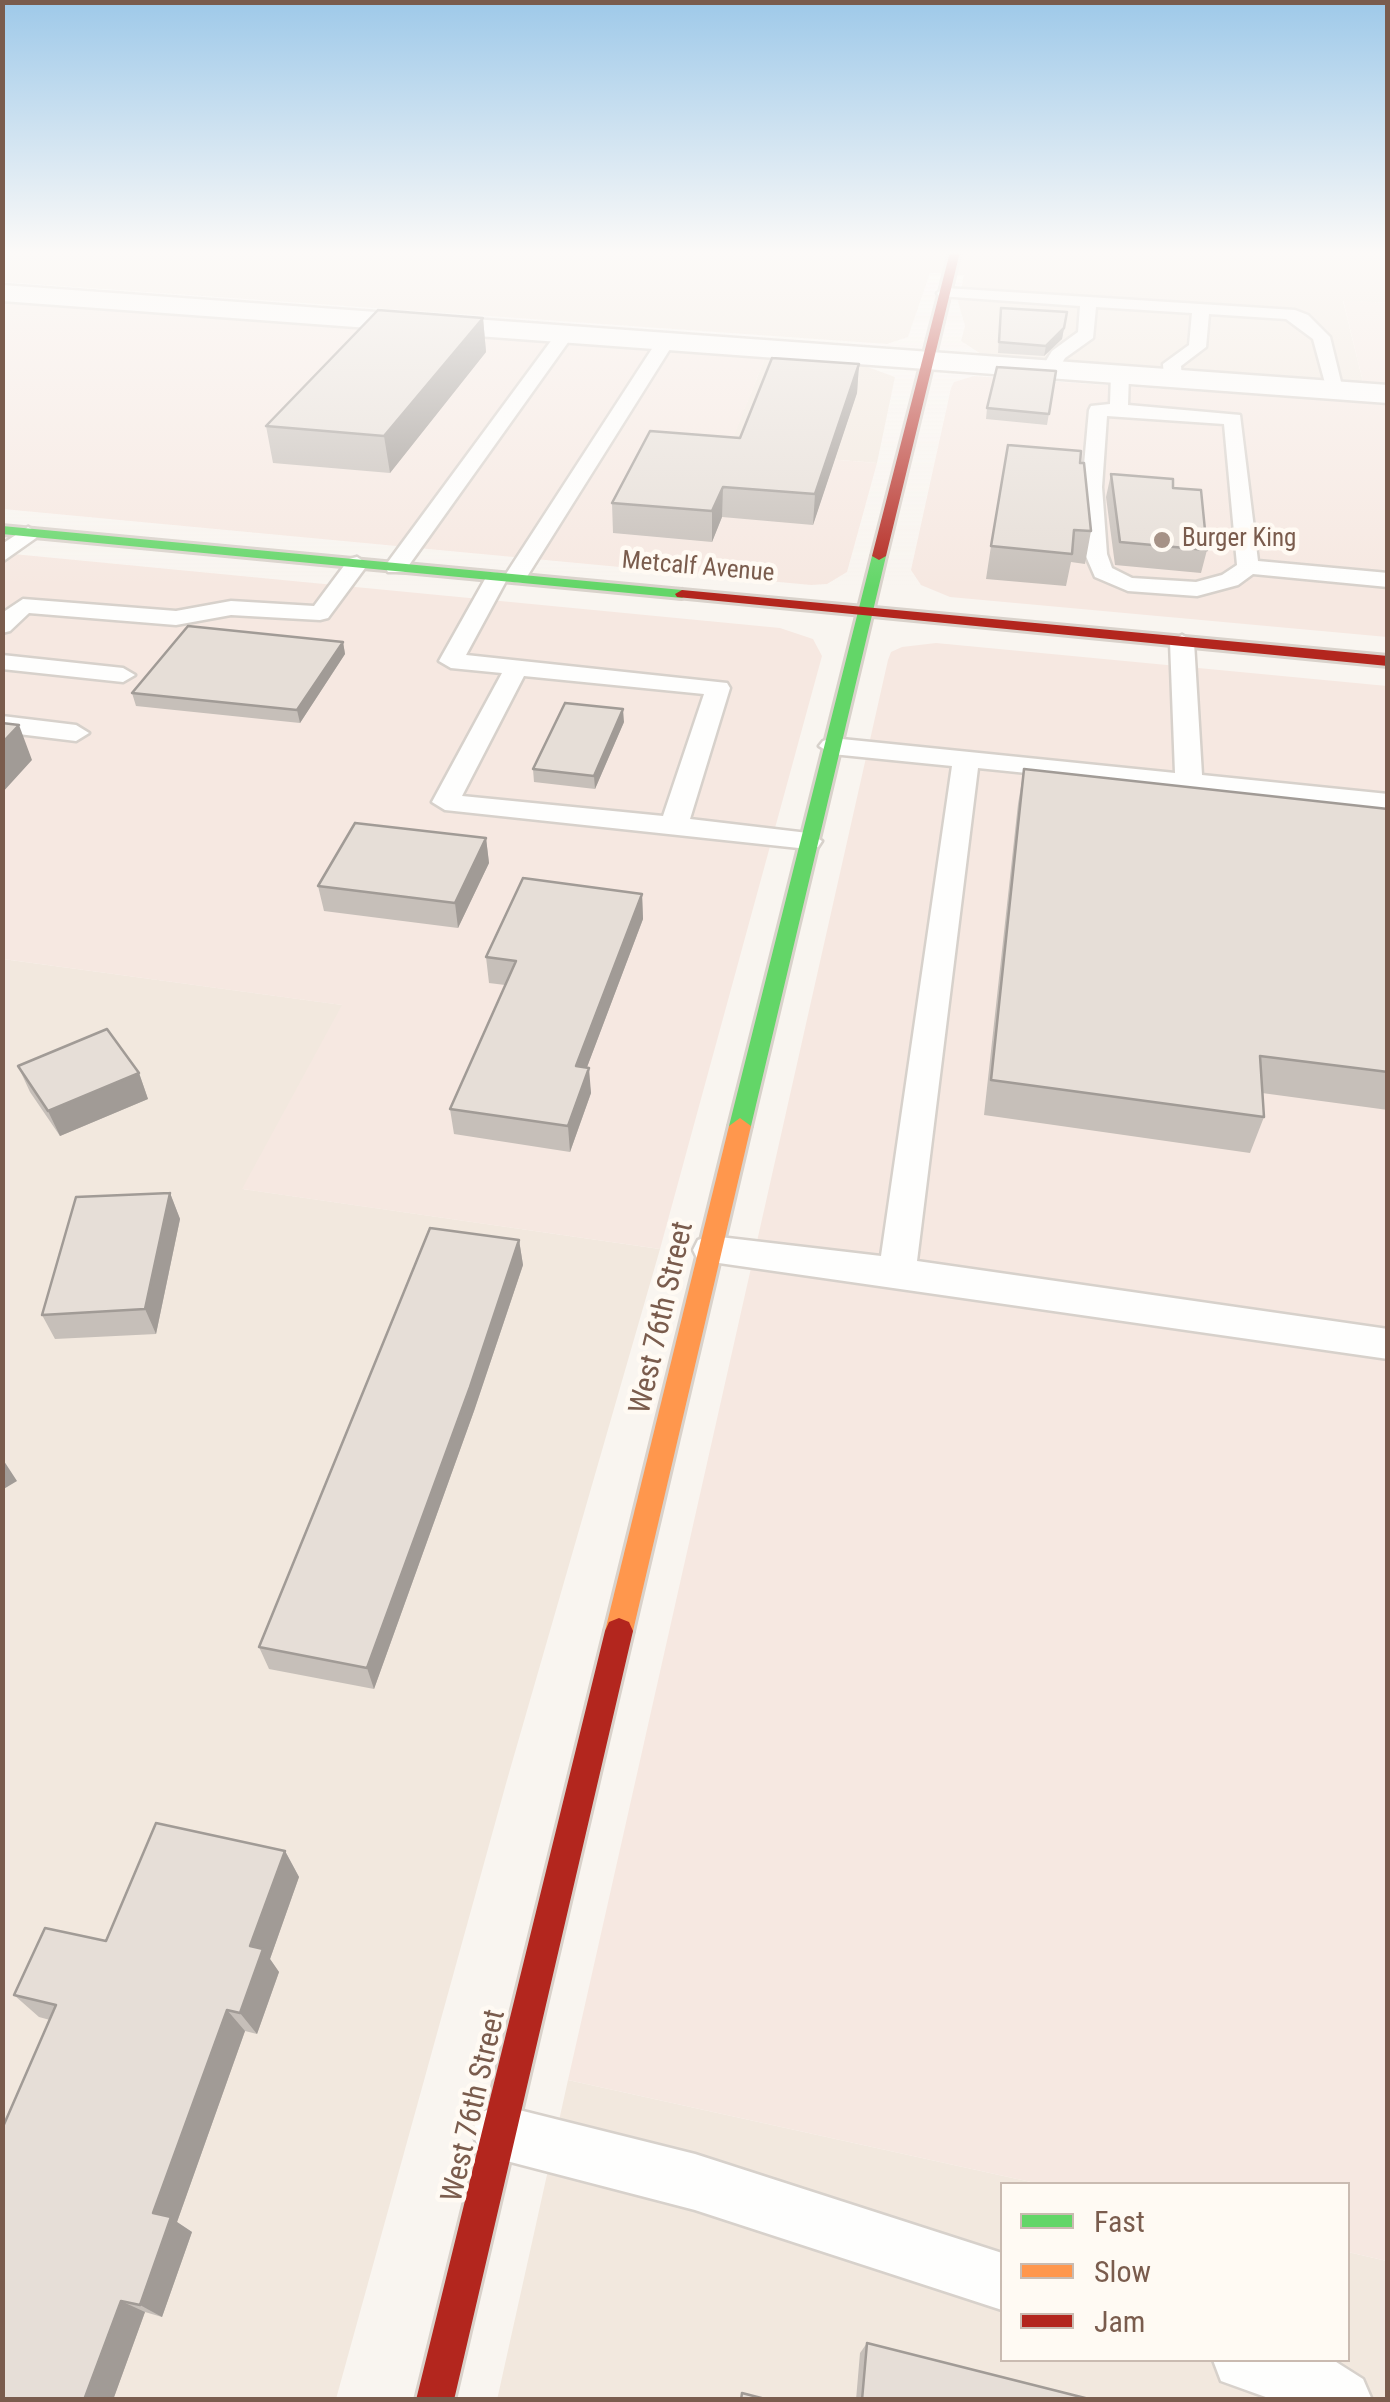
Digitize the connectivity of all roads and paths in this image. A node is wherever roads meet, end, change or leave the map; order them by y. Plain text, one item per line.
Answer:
1 (543, 364) edge
2 (650, 364) edge
3 (926, 364) edge
4 (977, 364) edge
5 (1053, 364) edge
6 (1172, 364) edge
7 (1327, 364) edge
8 (1050, 370) junction
9 (1120, 374) junction
10 (1173, 378) junction
11 (1334, 390) junction
12 (1388, 394) edge
13 (1119, 410) junction
14 (2, 530) edge
15 (28, 533) junction
16 (2, 556) edge
17 (357, 564) junction
18 (396, 567) junction
19 (1248, 567) junction
20 (506, 577) junction
21 (1388, 580) edge
22 (864, 611) junction
23 (3, 625) edge
24 (1182, 642) junction
25 (1388, 661) edge
26 (2, 662) edge
27 (518, 668) junction
28 (123, 675) dead end
29 (2, 724) edge
30 (76, 733) dead end
31 (832, 746) junction
32 (966, 759) junction
33 (1189, 782) junction
34 (1388, 802) edge
35 (674, 825) junction
36 (808, 841) junction
37 (710, 1250) junction
38 (897, 1272) junction
39 (1388, 1344) edge
40 (499, 2132) junction
41 (1000, 2281) edge
42 (1248, 2362) edge
43 (435, 2400) edge
44 (1342, 2400) edge

1 - 18 lane
2 - 20 lane
3 - 22 street, West 76th Street
4 - 8 street
5 - 8 lane
6 - 10 lane
7 - 11 lane
8 - 9 street
9 - 10 street
9 - 13 lane
10 - 11 street
11 - 12 street
13 - 19 lane
13 - 19 lane
14 - 15 street, Metcalf Avenue
15 - 16 lane
15 - 17 street, Metcalf Avenue
17 - 18 street, Metcalf Avenue
17 - 23 lane
18 - 20 street, Metcalf Avenue
19 - 21 lane
20 - 22 street, Metcalf Avenue
20 - 27 lane
22 - 24 street, Metcalf Avenue
22 - 31 street, West 76th Street
24 - 25 street, Metcalf Avenue
24 - 33 lane
26 - 28 lane
27 - 35 lane
27 - 35 lane
29 - 30 lane
31 - 32 lane
31 - 36 street, West 76th Street
32 - 33 lane
32 - 38 lane
33 - 34 lane
35 - 36 lane
36 - 37 street, West 76th Street
37 - 38 lane
37 - 40 street, West 76th Street
38 - 39 lane
40 - 41 lane
40 - 43 street, West 76th Street
42 - 44 lane

